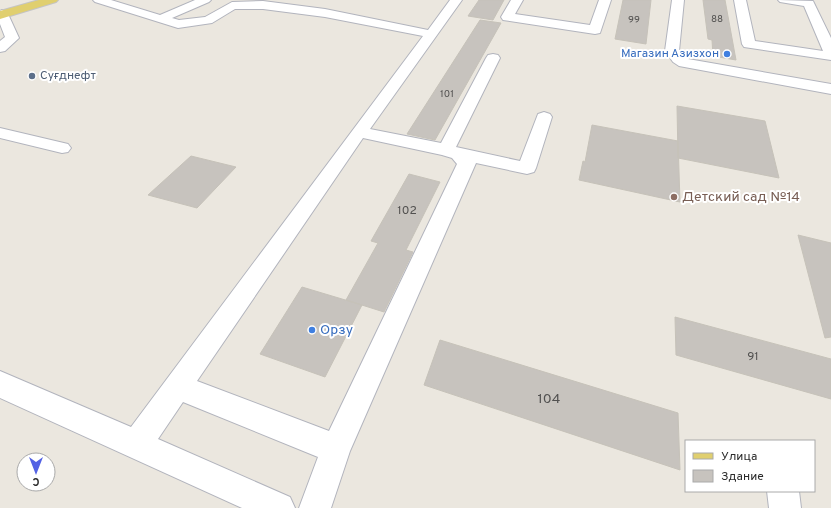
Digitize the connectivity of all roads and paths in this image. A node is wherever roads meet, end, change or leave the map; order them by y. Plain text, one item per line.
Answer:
1 (52, 0) edge
2 (99, 0) edge
3 (205, 0) edge
4 (456, 0) edge
5 (517, 0) edge
6 (605, 0) edge
7 (678, 0) edge
8 (740, 0) edge
9 (784, 0) edge
10 (1, 15) edge
11 (161, 18) junction
12 (430, 34) junction
13 (0, 48) edge
14 (831, 53) edge
15 (831, 56) edge
16 (493, 58) dead end
17 (831, 89) edge
18 (544, 117) dead end
19 (0, 132) edge
20 (359, 132) junction
21 (62, 148) dead end
22 (452, 152) junction
23 (0, 384) edge
24 (178, 387) junction
25 (137, 444) junction
26 (336, 449) junction
27 (783, 492) edge
28 (279, 508) edge
29 (315, 508) edge
30 (785, 508) edge

1 - 10 main road
2 - 11 street
3 - 11 street
4 - 12 street
5 - 6 street
7 - 17 street
8 - 15 street
9 - 14 street
10 - 13 street
11 - 12 street
12 - 20 street
16 - 22 street
18 - 22 street
19 - 21 street
20 - 22 street
20 - 24 street
22 - 26 street
23 - 25 street
24 - 25 street
24 - 26 street
25 - 28 street
26 - 29 street
27 - 30 street

